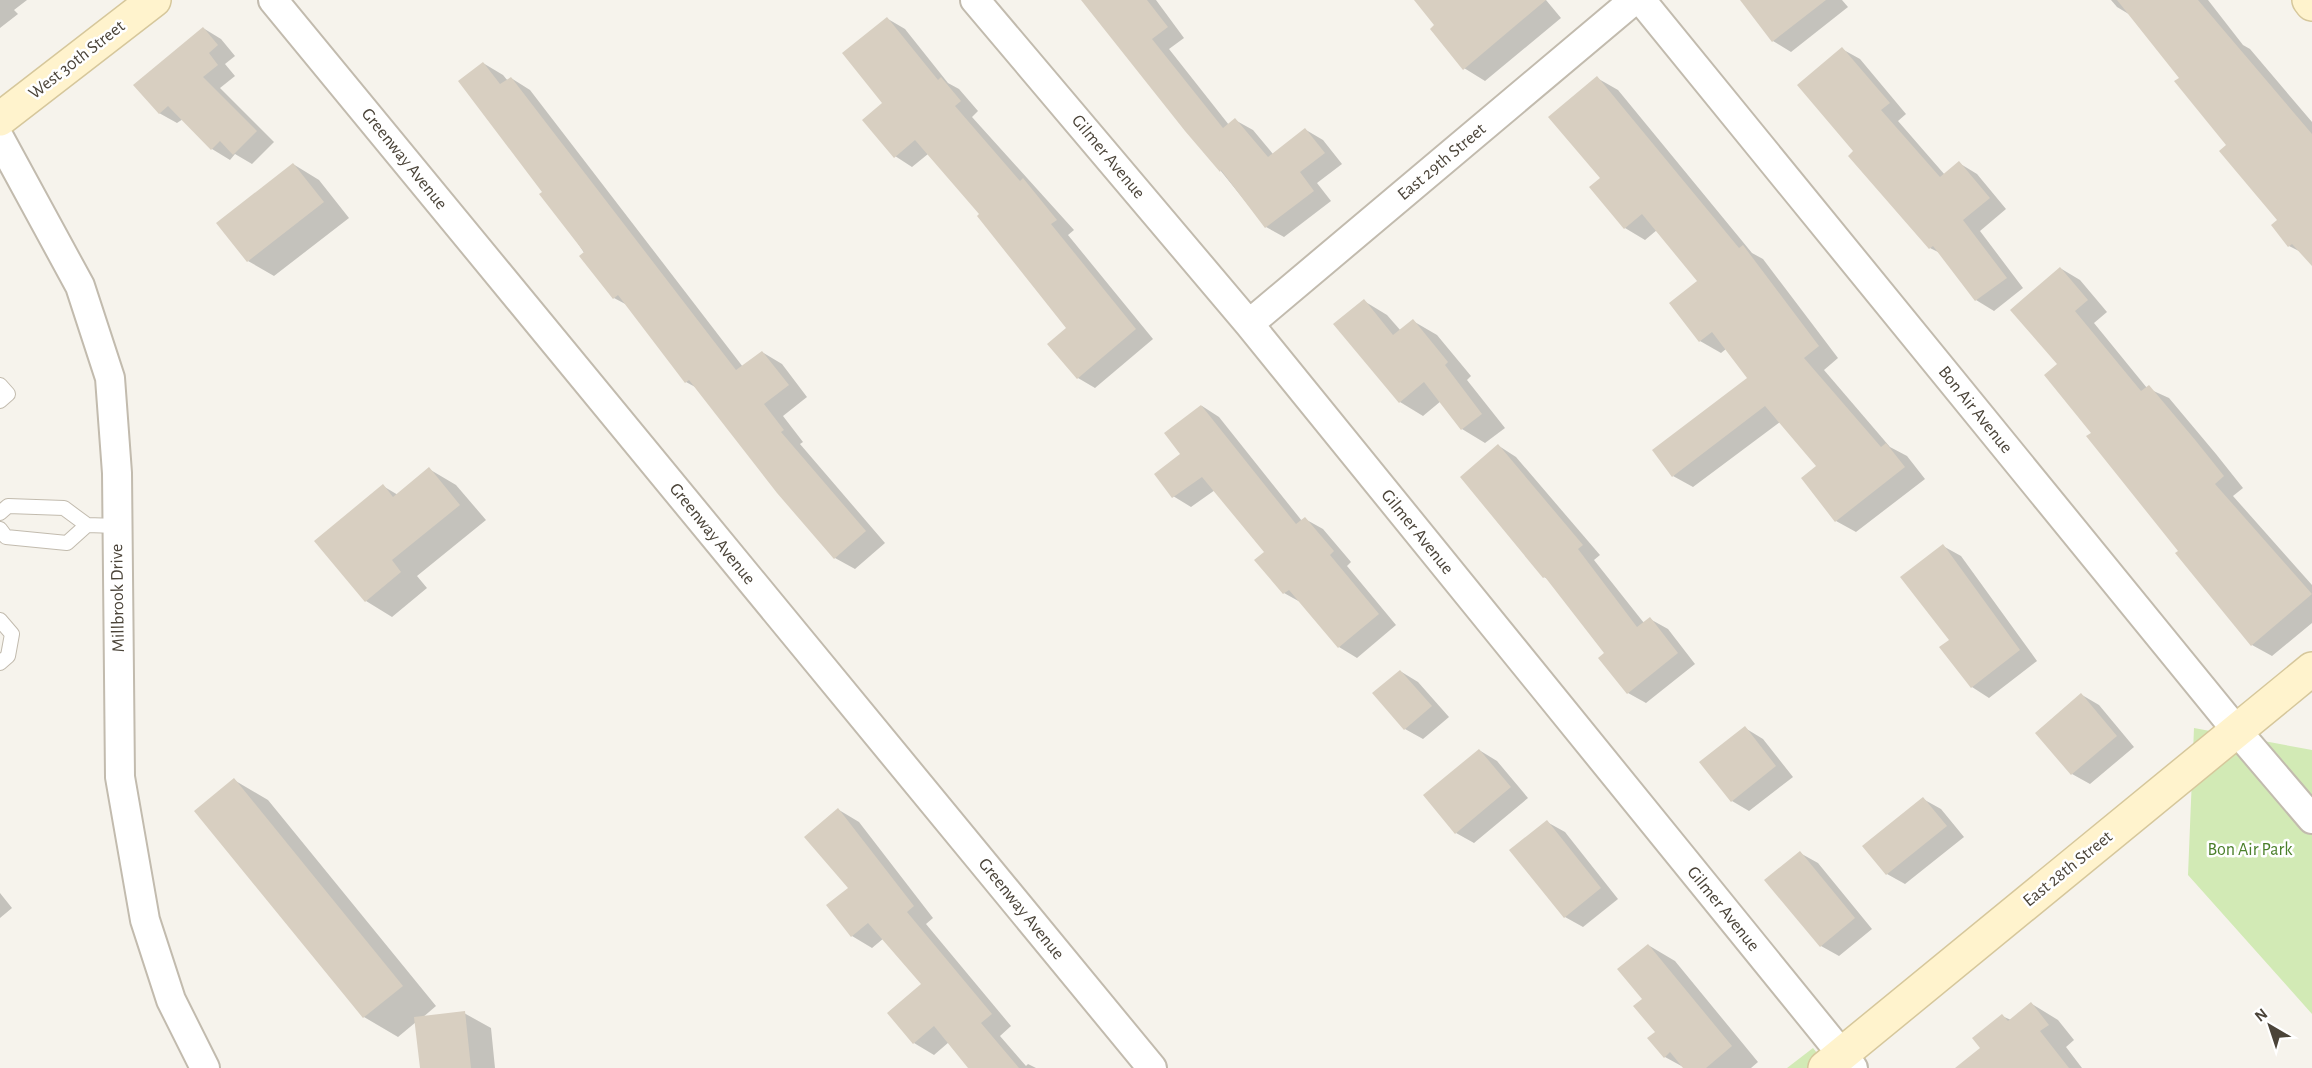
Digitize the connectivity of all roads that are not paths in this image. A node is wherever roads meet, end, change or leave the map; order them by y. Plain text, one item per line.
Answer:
1 (154, 0) edge
2 (273, 0) edge
3 (975, 0) edge
4 (1634, 0) edge
5 (1641, 0) edge
6 (2309, 0) edge
7 (2312, 4) edge
8 (0, 120) edge
9 (0, 138) edge
10 (1249, 324) junction
11 (0, 385) edge
12 (0, 401) edge
13 (0, 513) edge
14 (87, 525) junction
15 (117, 526) junction
16 (0, 529) edge
17 (0, 620) edge
18 (0, 663) edge
19 (2312, 669) edge
20 (2237, 731) junction
21 (2312, 819) edge
22 (1840, 1063) edge
23 (205, 1068) edge
24 (1152, 1068) edge

1 - 8 street, West 30th Street
2 - 24 street, Greenway Avenue
3 - 10 street, Gilmer Avenue
4 - 10 street, East 29th Street
5 - 20 street, Bon Air Avenue
6 - 7 street
9 - 15 street, Millbrook Drive
10 - 22 street, Gilmer Avenue
11 - 12 lane
13 - 14 lane
14 - 15 lane
14 - 16 lane
15 - 23 street, Millbrook Drive
17 - 18 lane
19 - 20 street, East 28th Street
20 - 21 street, Bon Air Avenue
20 - 22 street, East 28th Street

